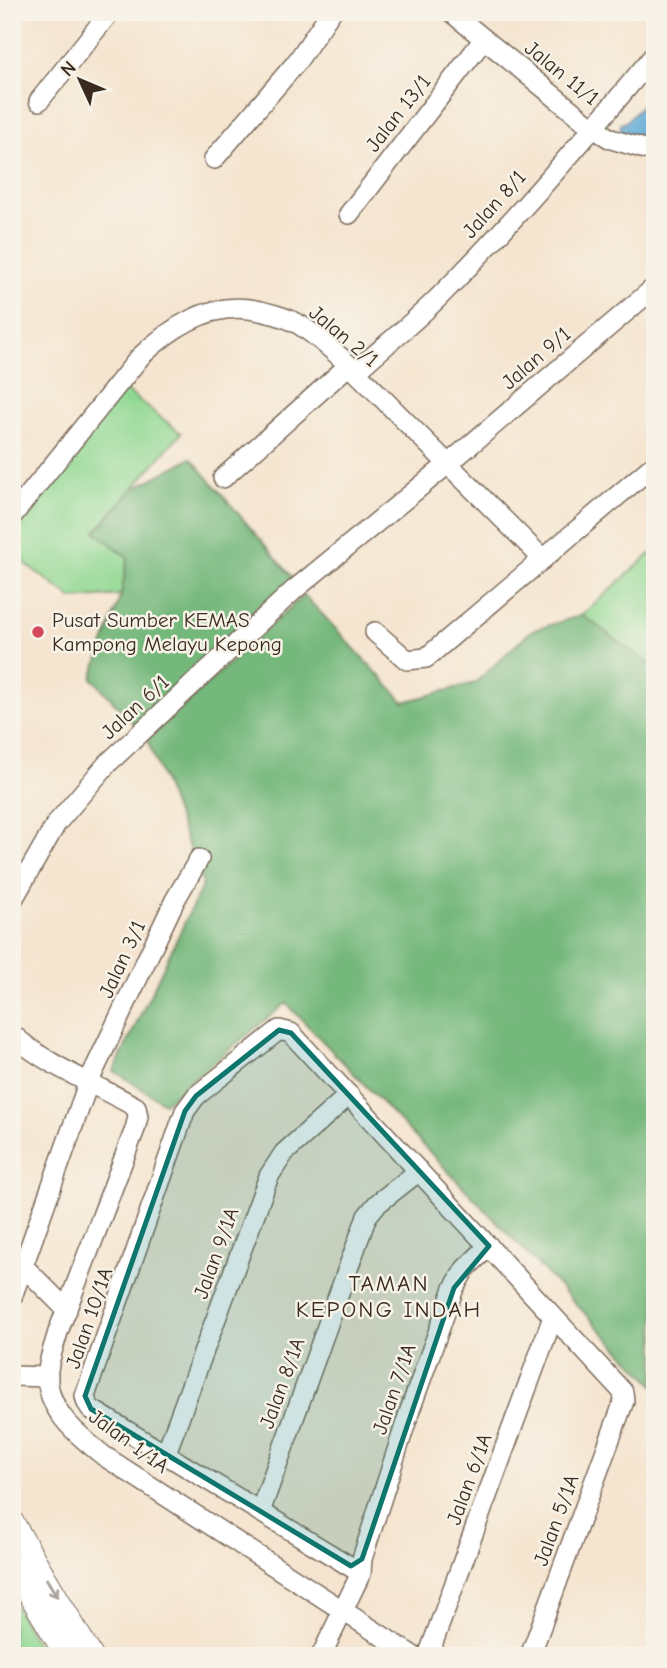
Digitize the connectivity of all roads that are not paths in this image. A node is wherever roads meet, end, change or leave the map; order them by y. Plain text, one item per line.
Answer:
1 (110, 12) edge
2 (331, 12) edge
3 (450, 12) edge
4 (484, 39) junction
5 (655, 54) edge
6 (39, 101) dead end
7 (593, 128) junction
8 (655, 152) edge
9 (214, 159) dead end
10 (349, 214) dead end
11 (655, 287) edge
12 (352, 369) junction
13 (448, 464) junction
14 (655, 464) edge
15 (223, 478) dead end
16 (12, 516) edge
17 (543, 559) junction
18 (375, 632) dead end
19 (199, 859) dead end
20 (12, 901) edge
21 (12, 1034) edge
22 (89, 1081) junction
23 (349, 1095) junction
24 (419, 1171) junction
25 (489, 1246) junction
26 (24, 1267) junction
27 (12, 1297) edge
28 (66, 1310) junction
29 (553, 1317) junction
30 (12, 1377) edge
31 (48, 1377) junction
32 (166, 1452) junction
33 (260, 1512) junction
34 (12, 1522) edge
35 (12, 1564) edge
36 (358, 1566) junction
37 (343, 1609) junction
38 (67, 1656) edge
39 (91, 1656) edge
40 (321, 1656) edge
41 (413, 1656) edge
42 (428, 1656) edge
43 (530, 1656) edge

1 - 6 street
2 - 9 street
3 - 4 street, Jalan 11/1
4 - 7 street, Jalan 11/1
4 - 10 street, Jalan 13/1
5 - 7 street, Jalan 8/1
7 - 8 street, Jalan 11/1
7 - 12 street, Jalan 8/1
11 - 13 street, Jalan 9/1
12 - 13 street, Jalan 2/1
12 - 15 street, Jalan 8/1
12 - 16 street, Jalan 2/1
13 - 17 street, Jalan 2/1
13 - 20 street, Jalan 6/1
14 - 17 street
17 - 18 street
19 - 22 street, Jalan 3/1
21 - 22 street
22 - 26 street, Jalan 3/1
22 - 28 street, Jalan 1/1A
23 - 24 street
23 - 32 street, Jalan 9/1A
23 - 32 street, Jalan 10/1A
24 - 25 street
24 - 33 street, Jalan 8/1A
25 - 29 street
25 - 36 street, Jalan 7/1A
26 - 27 street, Jalan 3/1
26 - 28 street
28 - 31 street, Jalan 1/1A
29 - 42 street, Jalan 6/1A
29 - 43 street, Jalan 5/1A
30 - 31 street
31 - 37 street, Jalan 1/1A
32 - 33 street, Jalan 10/1A
33 - 36 street, Jalan 10/1A
34 -> 39 main road
35 - 38 main road
36 - 37 street, Jalan 7/1A
37 - 40 street, Jalan 7/1A
37 - 41 street, Jalan 1/1A

